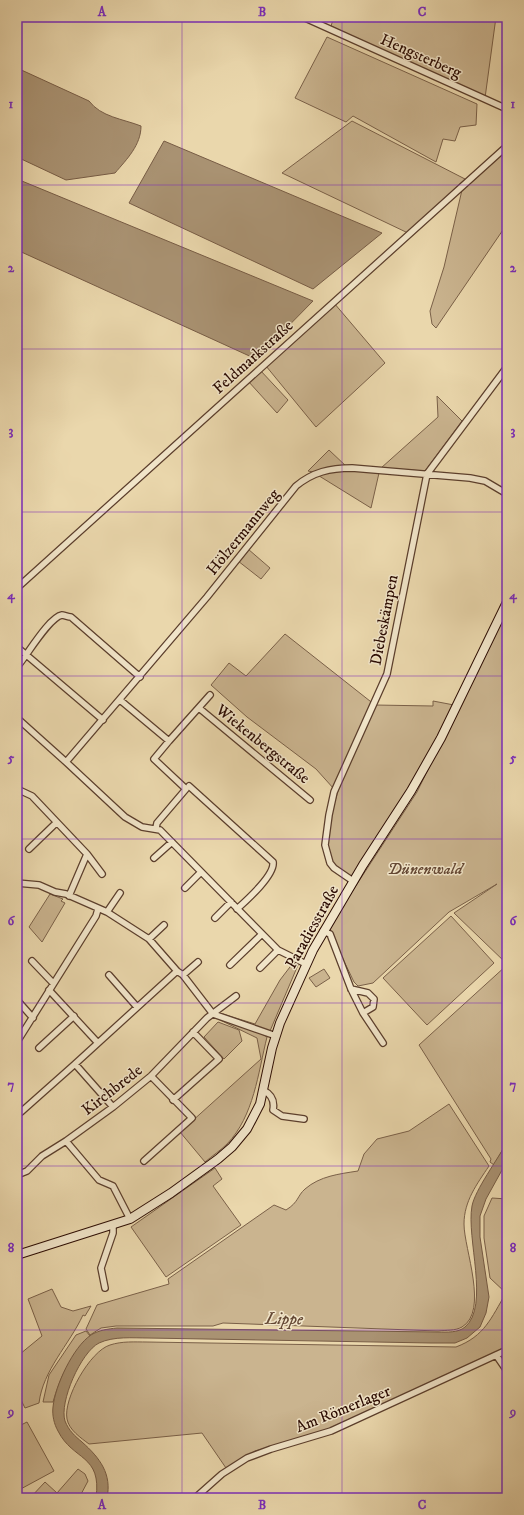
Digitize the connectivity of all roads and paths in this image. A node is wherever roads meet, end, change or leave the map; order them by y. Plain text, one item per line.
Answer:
1 (303, 17) edge
2 (507, 109) edge
3 (507, 146) edge
4 (507, 367) edge
5 (427, 474) junction
6 (507, 494) edge
7 (17, 588) edge
8 (507, 602) edge
9 (17, 647) edge
10 (26, 655) junction
11 (17, 667) edge
12 (140, 677) junction
13 (210, 695) dead end
14 (120, 700) junction
15 (198, 708) junction
16 (17, 718) edge
17 (103, 720) junction
18 (169, 741) junction
19 (66, 762) junction
20 (194, 780) dead end
21 (187, 787) junction
22 (17, 789) edge
23 (310, 800) dead end
24 (56, 823) junction
25 (156, 828) junction
26 (172, 842) junction
27 (29, 849) dead end
28 (87, 854) junction
29 (154, 858) dead end
30 (201, 872) junction
31 (102, 874) dead end
32 (353, 882) junction
33 (17, 883) edge
34 (185, 888) dead end
35 (120, 893) dead end
36 (70, 896) junction
37 (231, 902) junction
38 (98, 909) junction
39 (237, 909) junction
40 (107, 912) junction
41 (215, 918) dead end
42 (164, 925) dead end
43 (323, 931) junction
44 (262, 934) junction
45 (149, 939) junction
46 (278, 950) junction
47 (32, 961) dead end
48 (198, 962) dead end
49 (306, 964) junction
50 (230, 965) dead end
51 (260, 968) dead end
52 (177, 971) junction
53 (109, 975) dead end
54 (183, 975) junction
55 (54, 983) junction
56 (351, 989) junction
57 (49, 990) junction
58 (236, 996) dead end
59 (17, 1000) edge
60 (137, 1007) junction
61 (363, 1012) junction
62 (213, 1014) junction
63 (74, 1016) junction
64 (33, 1018) junction
65 (193, 1032) junction
66 (276, 1036) junction
67 (17, 1042) edge
68 (98, 1043) junction
69 (383, 1043) dead end
70 (39, 1048) dead end
71 (75, 1064) junction
72 (151, 1076) junction
73 (263, 1090) junction
74 (174, 1100) junction
75 (113, 1107) junction
76 (21, 1112) dead end
77 (304, 1119) dead end
78 (66, 1141) junction
79 (144, 1161) dead end
80 (17, 1175) edge
81 (130, 1219) junction
82 (113, 1226) junction
83 (17, 1255) edge
84 (105, 1288) dead end
85 (507, 1350) edge
86 (496, 1355) junction
87 (507, 1371) edge
88 (195, 1498) edge

1 - 2 street, Hengsterberg
3 - 7 street, Feldmarkstraße
4 - 5 street, Diebeskämpen
5 - 6 street, Hölzermannweg
5 - 12 street, Hölzermannweg
5 - 32 street, Diebeskämpen
8 - 32 main road, Paradiesstraße
9 - 10 street
10 - 11 street
10 - 12 street
10 - 17 street
12 - 14 street, Hölzermannweg
13 - 15 street, Wiekenbergstraße
14 - 17 street, Hölzermannweg
14 - 18 street
15 - 18 street, Wiekenbergstraße
15 - 23 street, Wiekenbergstraße
16 - 19 street
17 - 19 street, Hölzermannweg
18 - 21 street, Wiekenbergstraße
19 - 25 street
20 - 21 street
21 - 25 street
21 - 39 street
22 - 24 street
24 - 27 street
24 - 28 street
25 - 26 street
26 - 29 street
26 - 30 street
28 - 31 street
28 - 36 street
30 - 34 street
30 - 37 street
32 - 43 main road, Paradiesstraße
33 - 36 street
35 - 40 street
36 - 38 street
37 - 39 street
37 - 41 street
38 - 40 street
38 - 55 street
39 - 44 street
40 - 45 street
42 - 45 street
43 - 49 main road, Paradiesstraße
43 - 56 street
44 - 46 street
44 - 50 street
45 - 52 street
46 - 49 street
46 - 51 street
47 - 55 street
48 - 54 street
49 - 66 main road, Paradiesstraße
52 - 54 street
52 - 60 street
53 - 60 street
54 - 62 street
55 - 57 street
56 - 61 street
56 - 61 street
57 - 63 street
57 - 64 street
58 - 62 street, Kirchbrede
59 - 64 street
60 - 68 street
61 - 69 street
62 - 65 street, Kirchbrede
62 - 66 street
63 - 68 street
63 - 70 street
64 - 67 street
65 - 72 street, Kirchbrede
65 - 74 street
66 - 73 main road, Paradiesstraße
68 - 71 street
71 - 75 street
71 - 76 street
72 - 74 street
72 - 75 street, Kirchbrede
73 - 77 street
73 - 81 main road, Paradiesstraße
74 - 79 street
75 - 78 street, Kirchbrede
78 - 80 street, Kirchbrede
78 - 81 street
81 - 82 main road, Paradiesstraße
82 - 83 main road, Paradiesstraße
82 - 84 street
85 - 86 street, Am Römerlager
86 - 87 street
86 - 88 street, Am Römerlager

